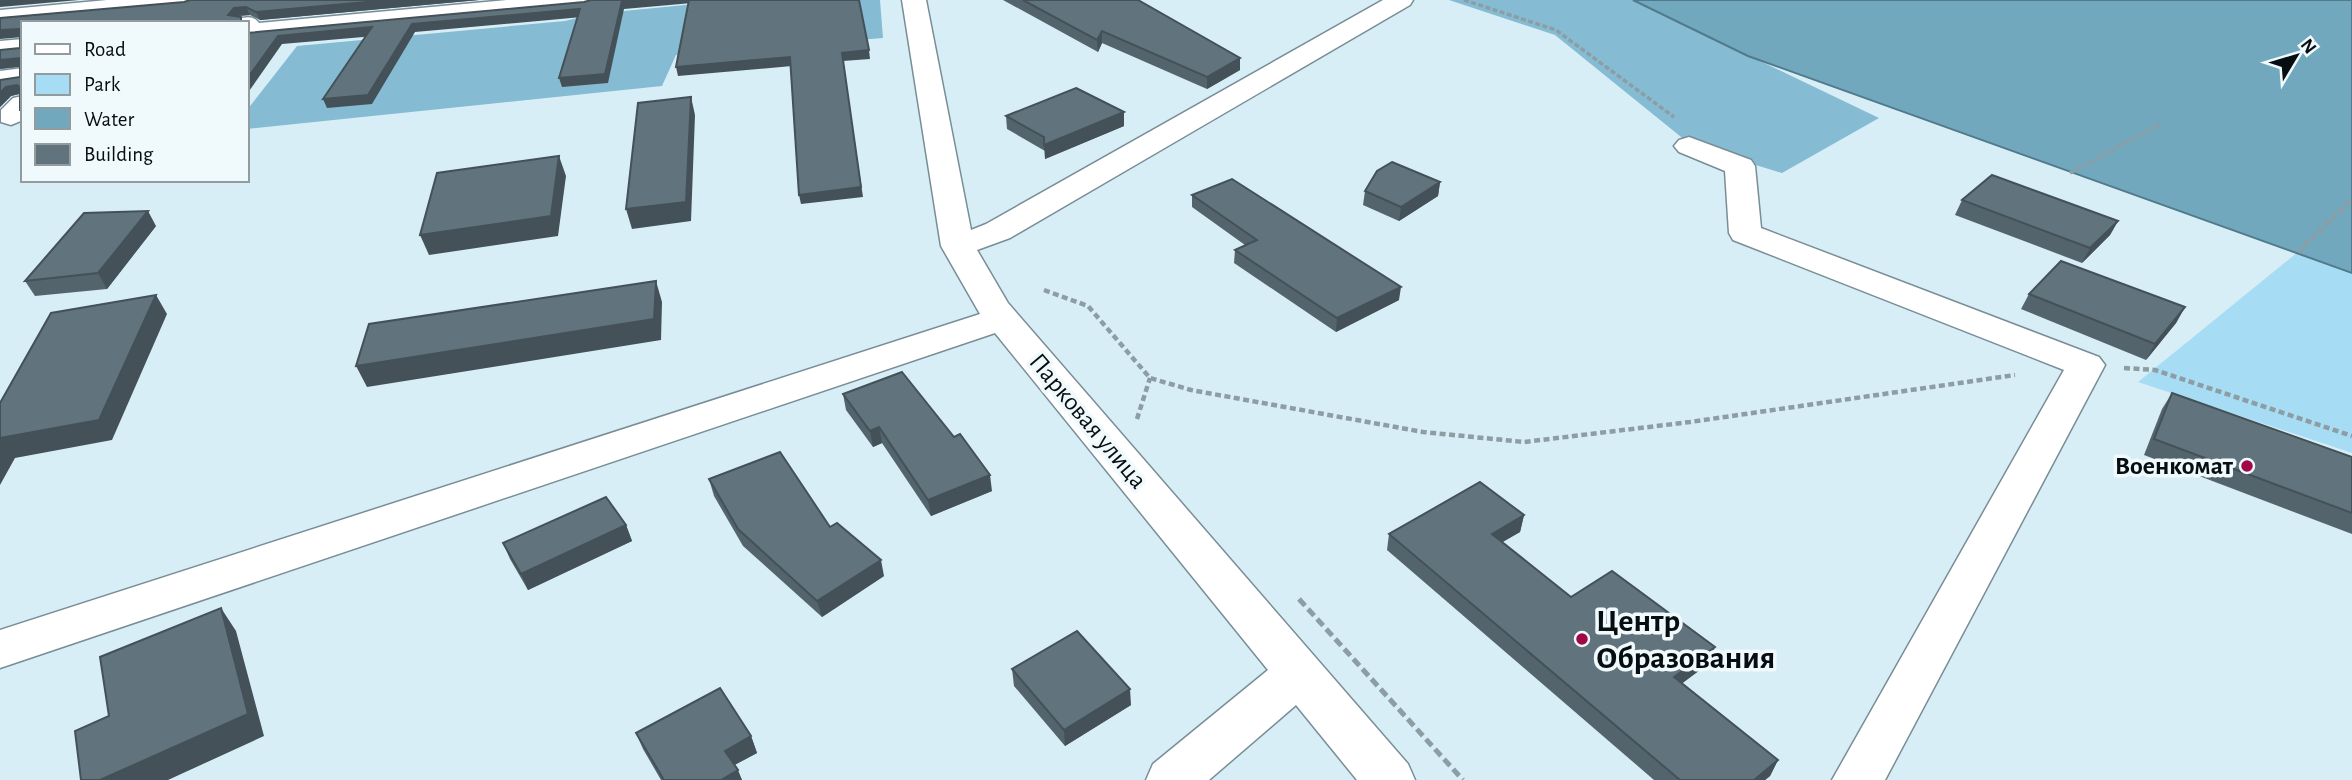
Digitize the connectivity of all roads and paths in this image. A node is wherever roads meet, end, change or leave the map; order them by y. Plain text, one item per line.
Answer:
1 (188, 0) edge
2 (262, 0) edge
3 (586, 0) edge
4 (914, 0) edge
5 (1401, 0) edge
6 (1464, 0) edge
7 (0, 17) edge
8 (248, 29) edge
9 (21, 47) edge
10 (0, 49) edge
11 (21, 76) edge
12 (0, 79) edge
13 (2160, 124) dead end
14 (1682, 132) joint
15 (2070, 173) dead end
16 (2352, 199) edge
17 (958, 246) junction
18 (2298, 252) dead end
19 (1044, 290) dead end
20 (1002, 319) junction
21 (2086, 365) junction
22 (2018, 375) dead end
23 (1150, 378) junction
24 (1146, 429) dead end
25 (2352, 436) edge
26 (1291, 590) dead end
27 (0, 649) edge
28 (1299, 673) junction
29 (1172, 780) edge
30 (1389, 780) edge
31 (1463, 780) edge
32 (1858, 780) edge

1 - 7 street
2 - 8 street
3 - 8 street
4 - 17 street, Парковая улица
5 - 17 street
6 - 14 path
9 - 10 street
11 - 12 street
13 - 15 path
14 - 21 street
16 - 18 path
17 - 20 street, Парковая улица
19 - 23 path
20 - 27 street
20 - 28 street, Парковая улица
21 - 25 path
21 - 32 street
22 - 23 path
23 - 24 path
26 - 31 path
28 - 29 street
28 - 30 street, Парковая улица

